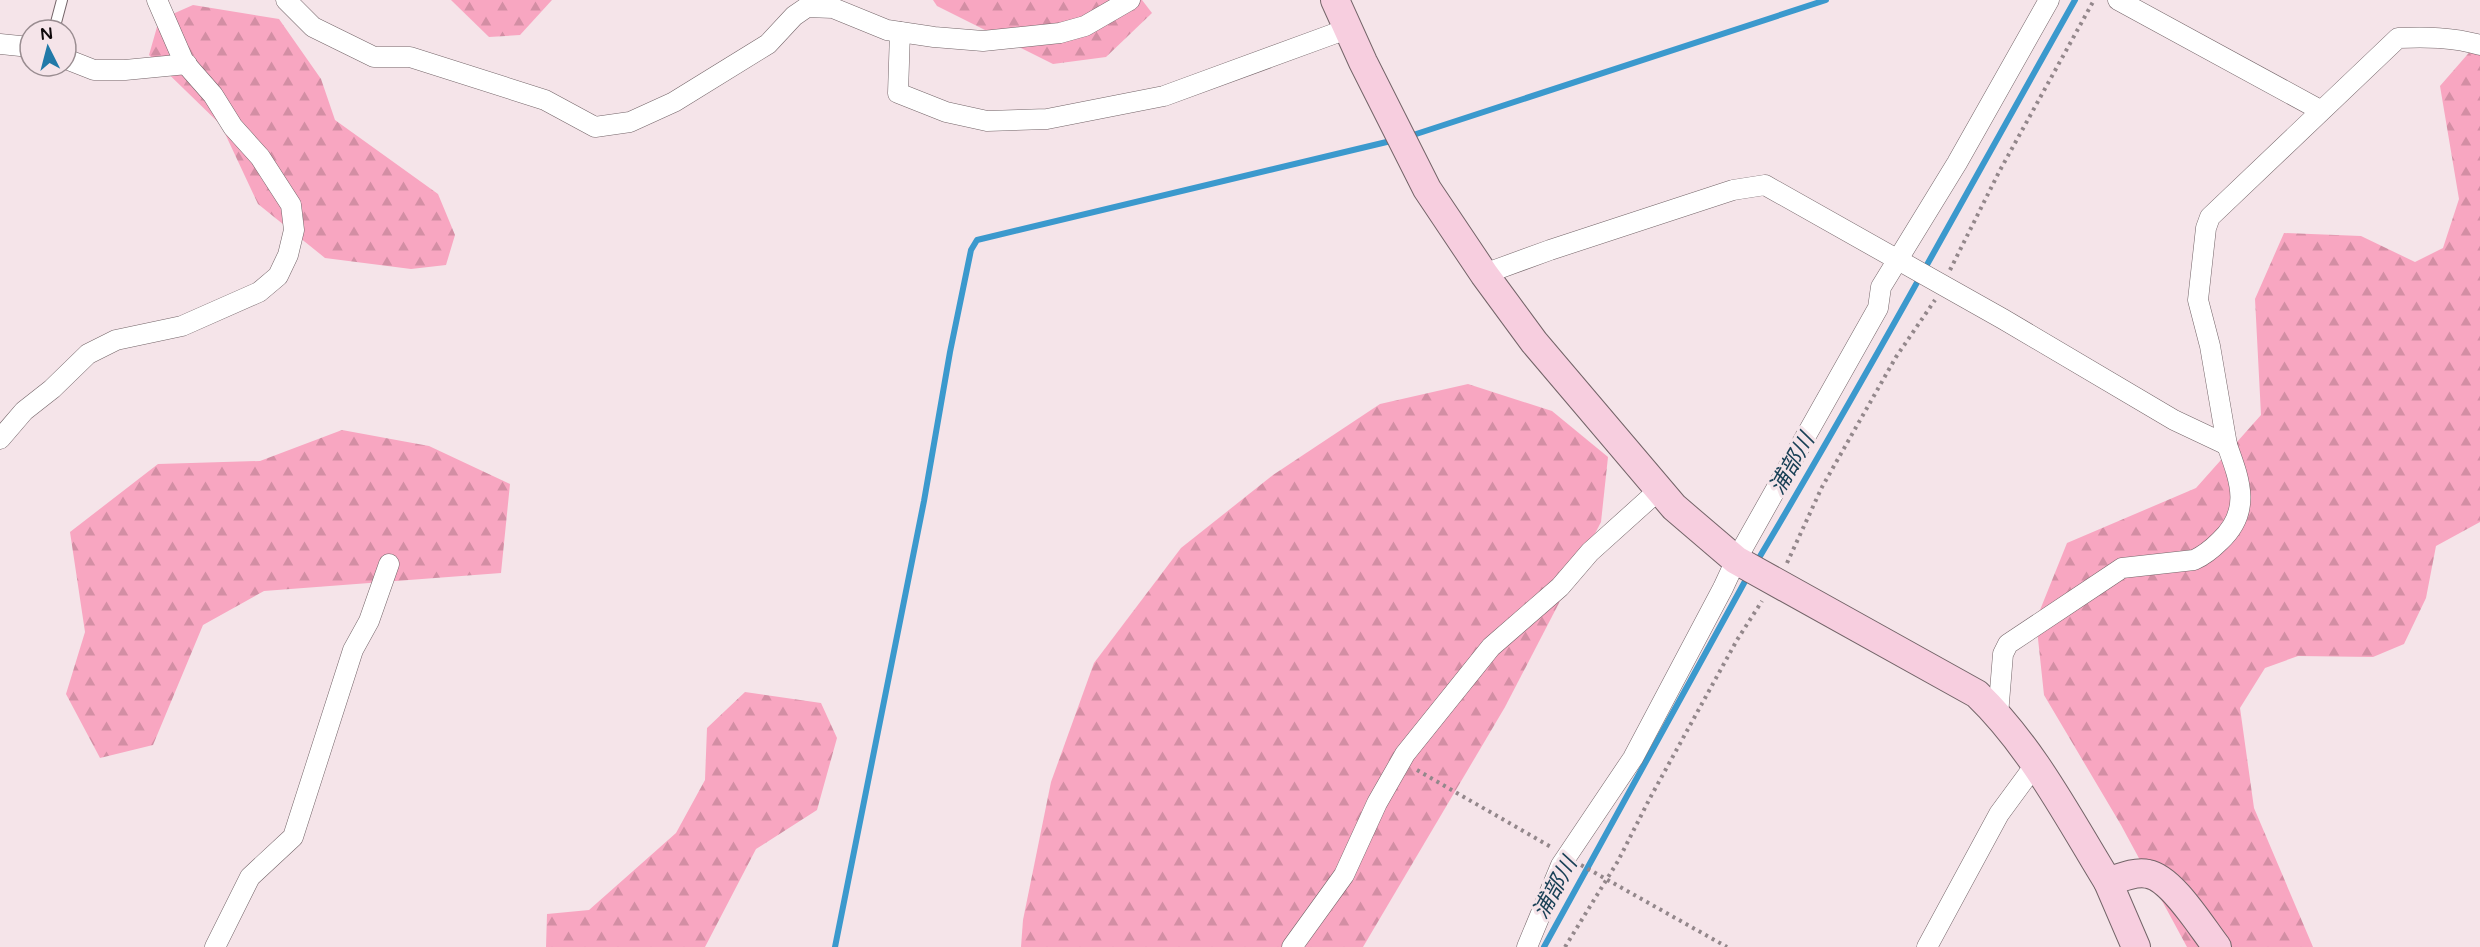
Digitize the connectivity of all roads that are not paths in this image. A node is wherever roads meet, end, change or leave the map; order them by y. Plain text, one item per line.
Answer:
1 (62, 0) edge
2 (157, 0) edge
3 (286, 0) edge
4 (1130, 0) edge
5 (2049, 0) edge
6 (2118, 0) edge
7 (833, 4) edge
8 (1342, 12) edge
9 (57, 18) edge
10 (900, 32) junction
11 (0, 44) edge
12 (2480, 45) edge
13 (18, 46) edge
14 (78, 63) edge
15 (187, 64) junction
16 (2320, 110) junction
17 (1899, 260) junction
18 (1484, 274) junction
19 (0, 439) edge
20 (2227, 445) junction
21 (1660, 489) junction
22 (1736, 560) junction
23 (389, 564) dead end
24 (1998, 715) junction
25 (2036, 765) junction
26 (2108, 882) junction
27 (215, 947) edge
28 (1292, 947) edge
29 (1527, 947) edge
30 (1927, 947) edge
31 (2136, 947) edge
32 (2217, 947) edge

1 - 9 lane
2 - 15 street
3 - 7 street
4 - 10 street
5 - 17 street
6 - 16 street
7 - 10 street
8 - 10 street
8 - 18 street
11 - 13 street
12 - 16 street
14 - 15 street
15 - 19 street
16 - 20 street
17 - 18 street
17 - 20 street
17 - 22 street
18 - 21 street
20 - 24 street
21 - 22 street
21 - 28 street
22 - 24 street
22 - 29 street
23 - 27 street
24 - 25 street
25 - 26 street
25 - 30 street
26 - 31 street
26 - 32 street

